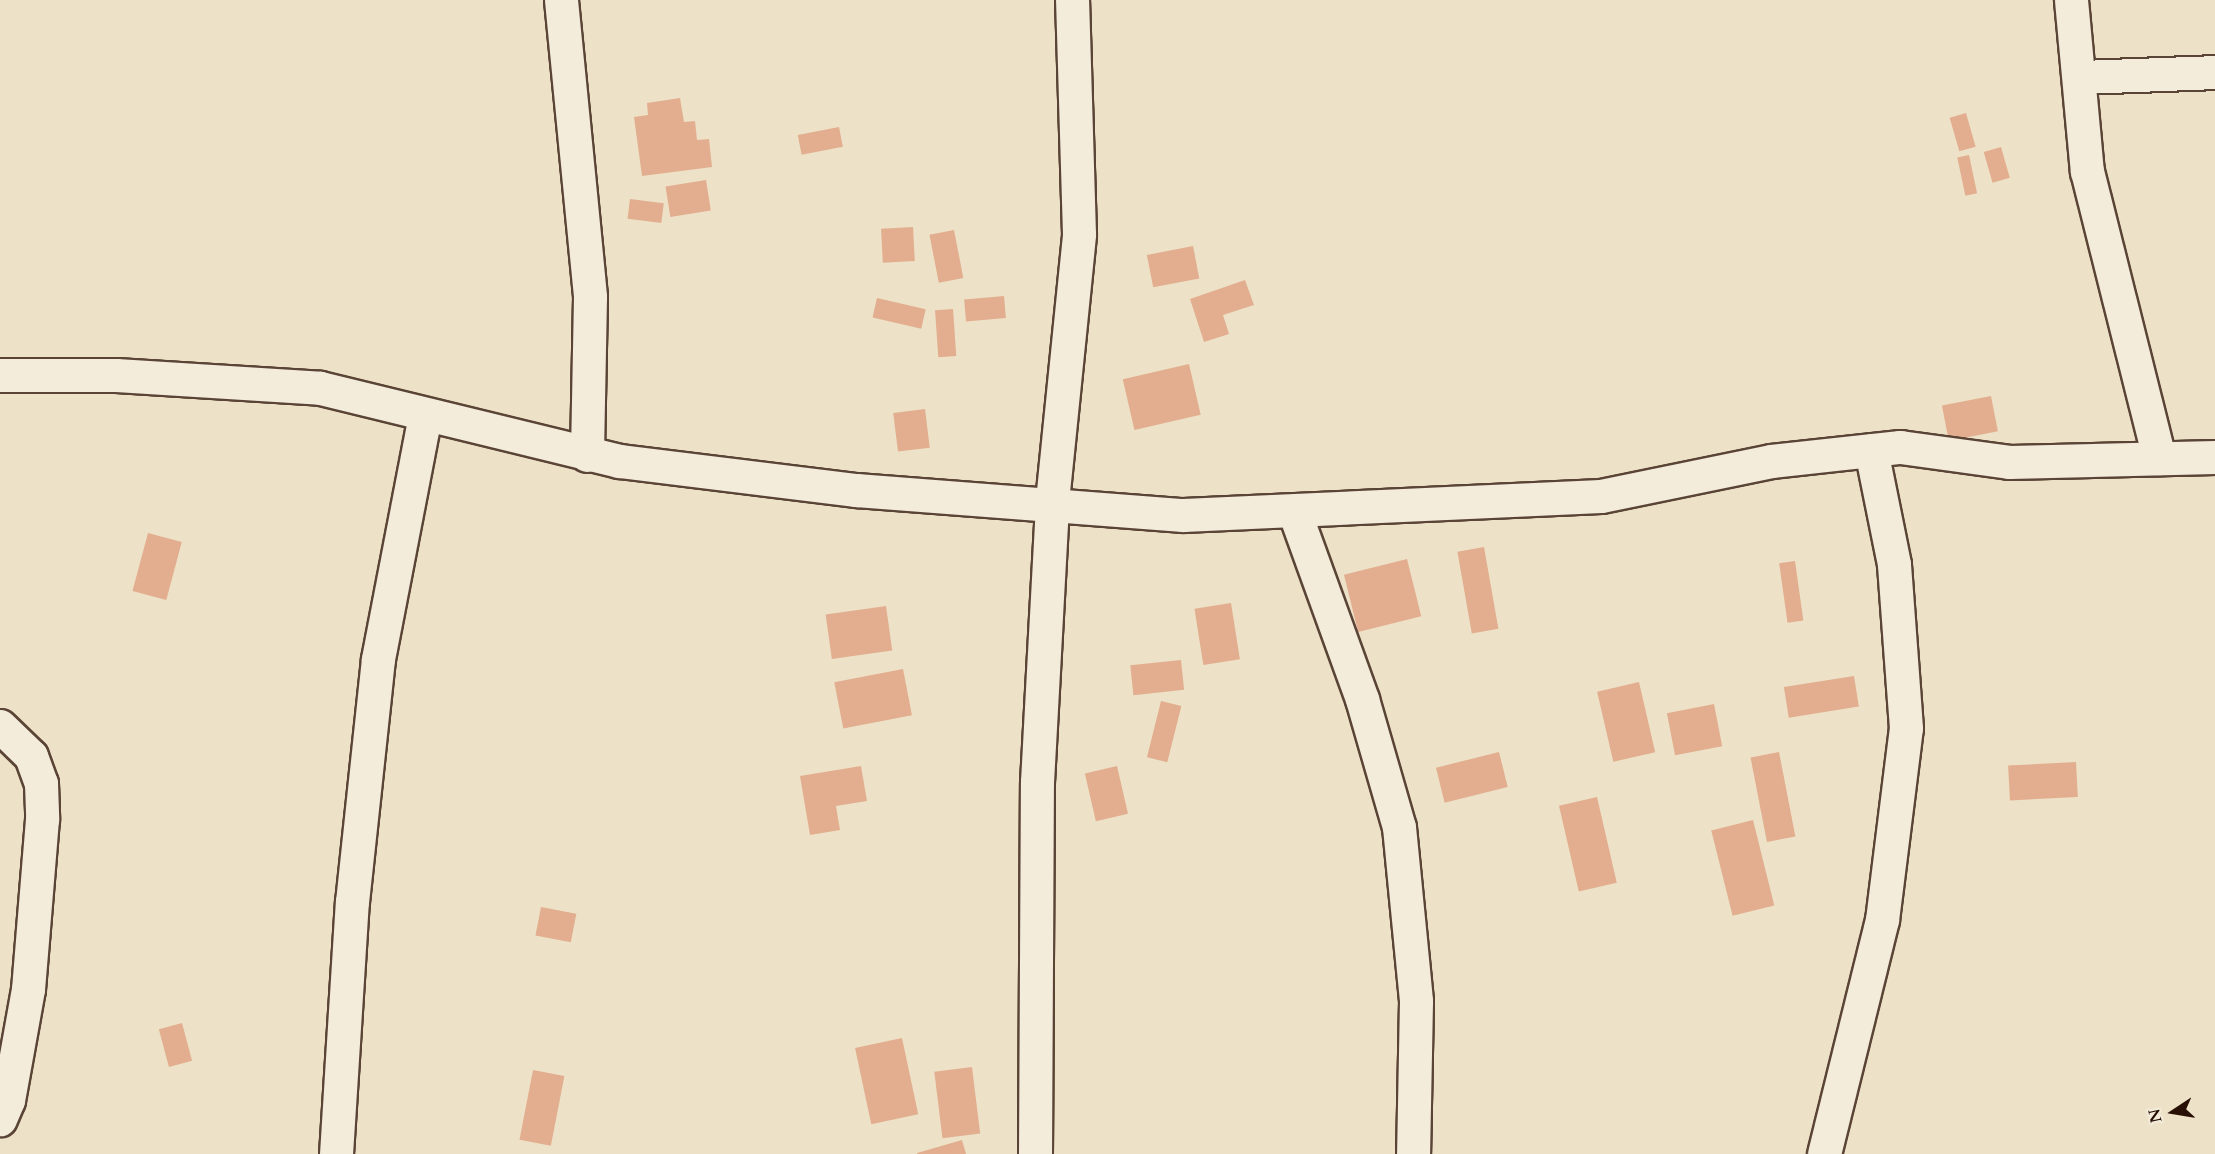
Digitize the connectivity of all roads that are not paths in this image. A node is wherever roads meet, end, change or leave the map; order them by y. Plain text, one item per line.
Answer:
1 (561, 0) edge
2 (1072, 0) edge
3 (2072, 0) edge
4 (2215, 72) edge
5 (2081, 78) junction
6 (0, 375) edge
7 (425, 414) junction
8 (1871, 450) junction
9 (586, 455) junction
10 (2215, 457) edge
11 (2159, 458) junction
12 (1052, 501) junction
13 (1294, 511) junction
14 (0, 726) edge
15 (0, 1119) edge
16 (336, 1154) edge
17 (1035, 1154) edge
18 (1413, 1154) edge
19 (1824, 1154) edge

1 - 9 street
2 - 12 street
3 - 5 street
4 - 5 street
5 - 11 street
6 - 7 street
7 - 9 street
7 - 16 street
8 - 11 street
8 - 13 street
8 - 19 street
9 - 12 street
10 - 11 street
12 - 13 street
12 - 17 street
13 - 18 street
14 - 15 street

